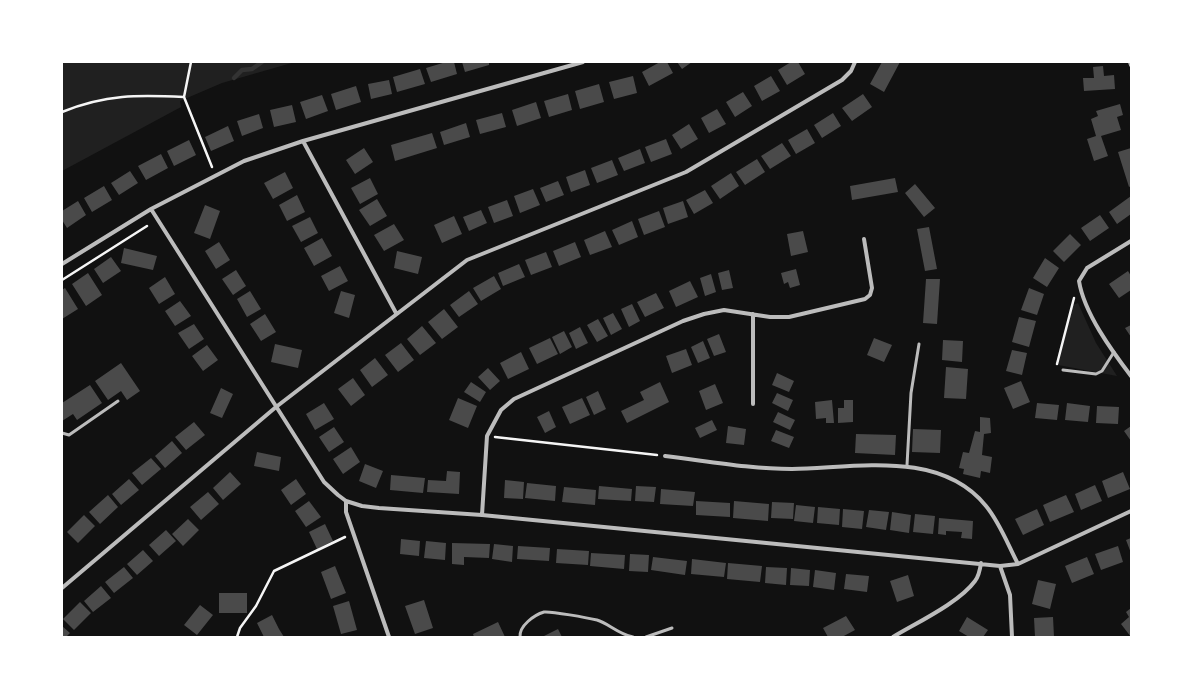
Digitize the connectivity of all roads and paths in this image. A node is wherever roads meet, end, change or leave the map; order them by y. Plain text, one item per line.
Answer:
1 (192, 62) edge
2 (583, 62) edge
3 (856, 62) edge
4 (1130, 62) edge
5 (1131, 65) edge
6 (184, 97) junction
7 (62, 112) edge
8 (303, 141) junction
9 (216, 175) junction
10 (151, 209) junction
11 (147, 226) dead end
12 (864, 239) dead end
13 (1131, 241) edge
14 (62, 264) edge
15 (62, 280) edge
16 (1074, 295) dead end
17 (396, 313) junction
18 (753, 314) junction
19 (919, 344) dead end
20 (1114, 352) junction
21 (1056, 368) dead end
22 (1063, 370) dead end
23 (1131, 376) edge
24 (118, 401) dead end
25 (753, 404) dead end
26 (276, 407) junction
27 (62, 433) edge
28 (487, 436) junction
29 (665, 456) joint
30 (907, 466) junction
31 (346, 501) junction
32 (1131, 511) edge
33 (482, 515) junction
34 (347, 536) dead end
35 (981, 564) junction
36 (1018, 564) junction
37 (1000, 566) junction
38 (62, 588) edge
39 (672, 628) dead end
40 (238, 637) edge
41 (389, 637) edge
42 (520, 637) edge
43 (633, 637) edge
44 (646, 637) edge
45 (893, 637) edge
46 (1012, 637) edge

1 - 6 path
2 - 8 street
3 - 17 street
4 - 5 street
6 - 7 path
6 - 9 path
8 - 9 street
8 - 17 street
9 - 10 street
10 - 14 street
10 - 26 street
11 - 15 path
12 - 18 street
13 - 20 street
16 - 21 path
17 - 26 street
18 - 25 street
18 - 28 street
19 - 30 lane
20 - 22 lane
20 - 23 street
24 - 27 lane
26 - 31 street
26 - 38 street
28 - 29 path
28 - 33 street
29 - 30 street
30 - 36 street
31 - 33 street
31 - 41 street
32 - 36 street
33 - 35 street
34 - 40 path
35 - 37 street
35 - 45 street
36 - 37 street
37 - 46 street
39 - 44 lane
42 - 43 lane

